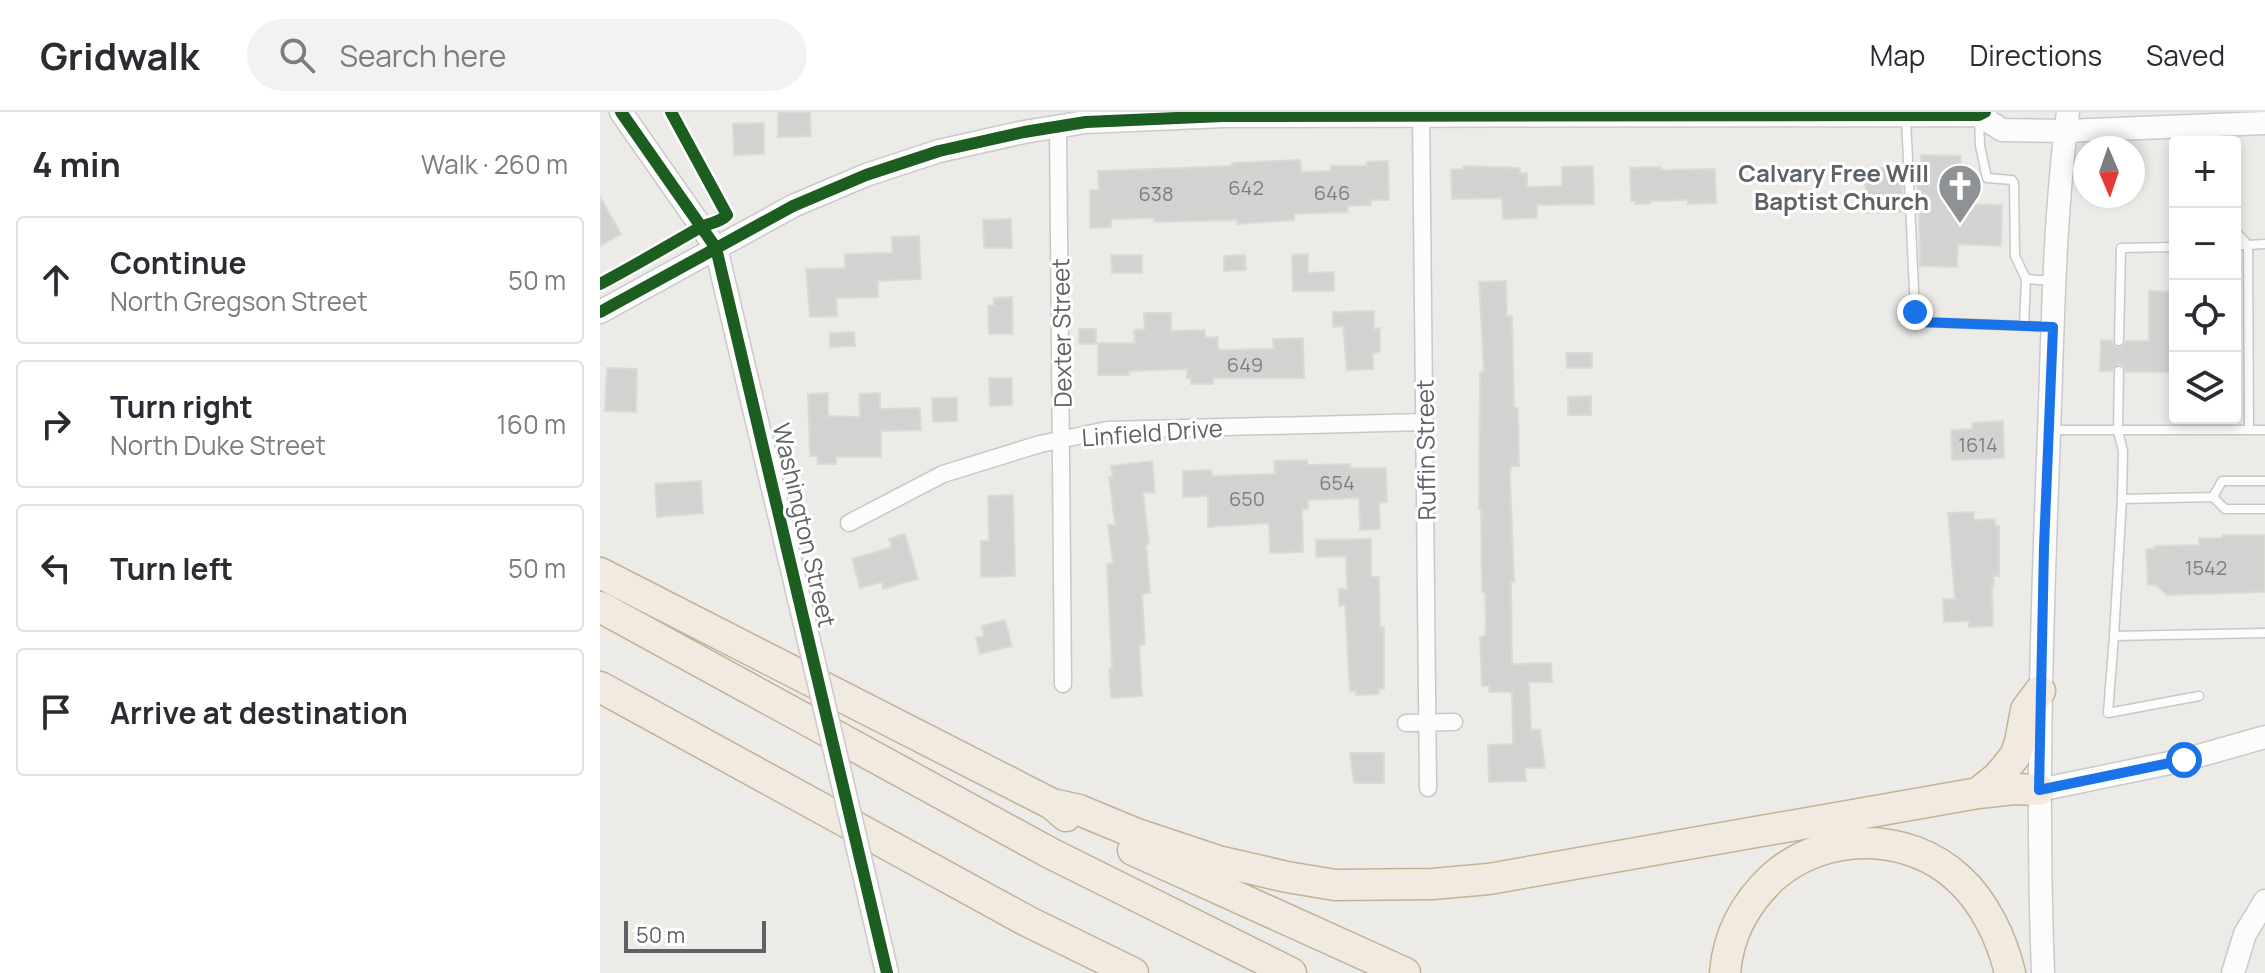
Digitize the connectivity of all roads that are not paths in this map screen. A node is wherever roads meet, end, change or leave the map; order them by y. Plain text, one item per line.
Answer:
1 (621, 112) edge
2 (1752, 113) edge
3 (1956, 113) edge
4 (1982, 113) edge
5 (1421, 114) edge
6 (1906, 114) junction
7 (2067, 121) edge
8 (2265, 123) edge
9 (1058, 126) junction
10 (2214, 133) edge
11 (2241, 237) edge
12 (2265, 244) edge
13 (2241, 245) edge
14 (2248, 245) junction
15 (2169, 247) edge
16 (716, 248) junction
17 (2026, 279) junction
18 (2055, 281) junction
19 (600, 312) edge
20 (2024, 326) junction
21 (2053, 327) junction
22 (2119, 341) dead end
23 (2119, 371) dead end
24 (1425, 422) junction
25 (2049, 430) junction
26 (2249, 430) junction
27 (2265, 430) edge
28 (2118, 431) junction
29 (1062, 439) junction
30 (2265, 481) edge
31 (2213, 497) junction
32 (2122, 499) junction
33 (2265, 509) edge
34 (849, 523) dead end
35 (600, 573) edge
36 (600, 607) edge
37 (2265, 633) edge
38 (2114, 636) junction
39 (1063, 684) dead end
40 (600, 687) edge
41 (2040, 691) junction
42 (2199, 696) dead end
43 (1454, 722) dead end
44 (1406, 723) dead end
45 (1428, 723) junction
46 (2265, 737) edge
47 (1428, 788) dead end
48 (2039, 790) junction
49 (1978, 793) junction
50 (1052, 804) junction
51 (2265, 901) edge
52 (1027, 921) junction
53 (887, 973) edge
54 (1091, 973) edge
55 (1133, 973) edge
56 (1291, 973) edge
57 (1405, 973) edge
58 (1725, 973) edge
59 (2010, 973) edge
60 (2043, 973) edge
61 (2233, 973) edge

1 - 16 street, Washington Street
2 - 5 street
2 - 6 street
3 - 4 street
3 - 6 street
4 - 7 street
4 - 17 lane
5 - 9 street
5 - 24 street, Ruffin Street
6 - 20 lane
7 - 10 street
7 - 18 street
8 - 10 street
9 - 16 street
9 - 29 street, Dexter Street
11 - 14 lane
12 - 14 lane
13 - 14 lane
14 - 26 lane
15 - 22 lane
16 - 19 street
16 - 53 street, Washington Street, bridge
17 - 18 lane
17 - 20 lane
18 - 21 street
20 - 21 lane
21 - 25 street
23 - 28 lane
24 - 29 street, Linfield Drive
24 - 45 street, Ruffin Street
25 - 28 lane
25 - 41 street
26 - 27 lane
26 - 28 lane
28 - 32 lane
29 - 34 street, Linfield Drive
29 - 39 street, Dexter Street
30 - 31 lane
31 - 32 lane
31 - 33 lane
32 - 38 lane
35 - 50 highway
36 - 56 highway
37 - 38 lane
38 - 42 lane
40 - 52 highway
41 - 48 street
41 - 49 highway
43 - 45 street
44 - 45 street
45 - 47 street, Ruffin Street
46 - 48 street
48 - 49 highway
48 - 60 street
49 - 50 highway
50 - 57 highway
51 - 61 street
52 - 54 highway
52 - 55 highway
58 - 59 highway

